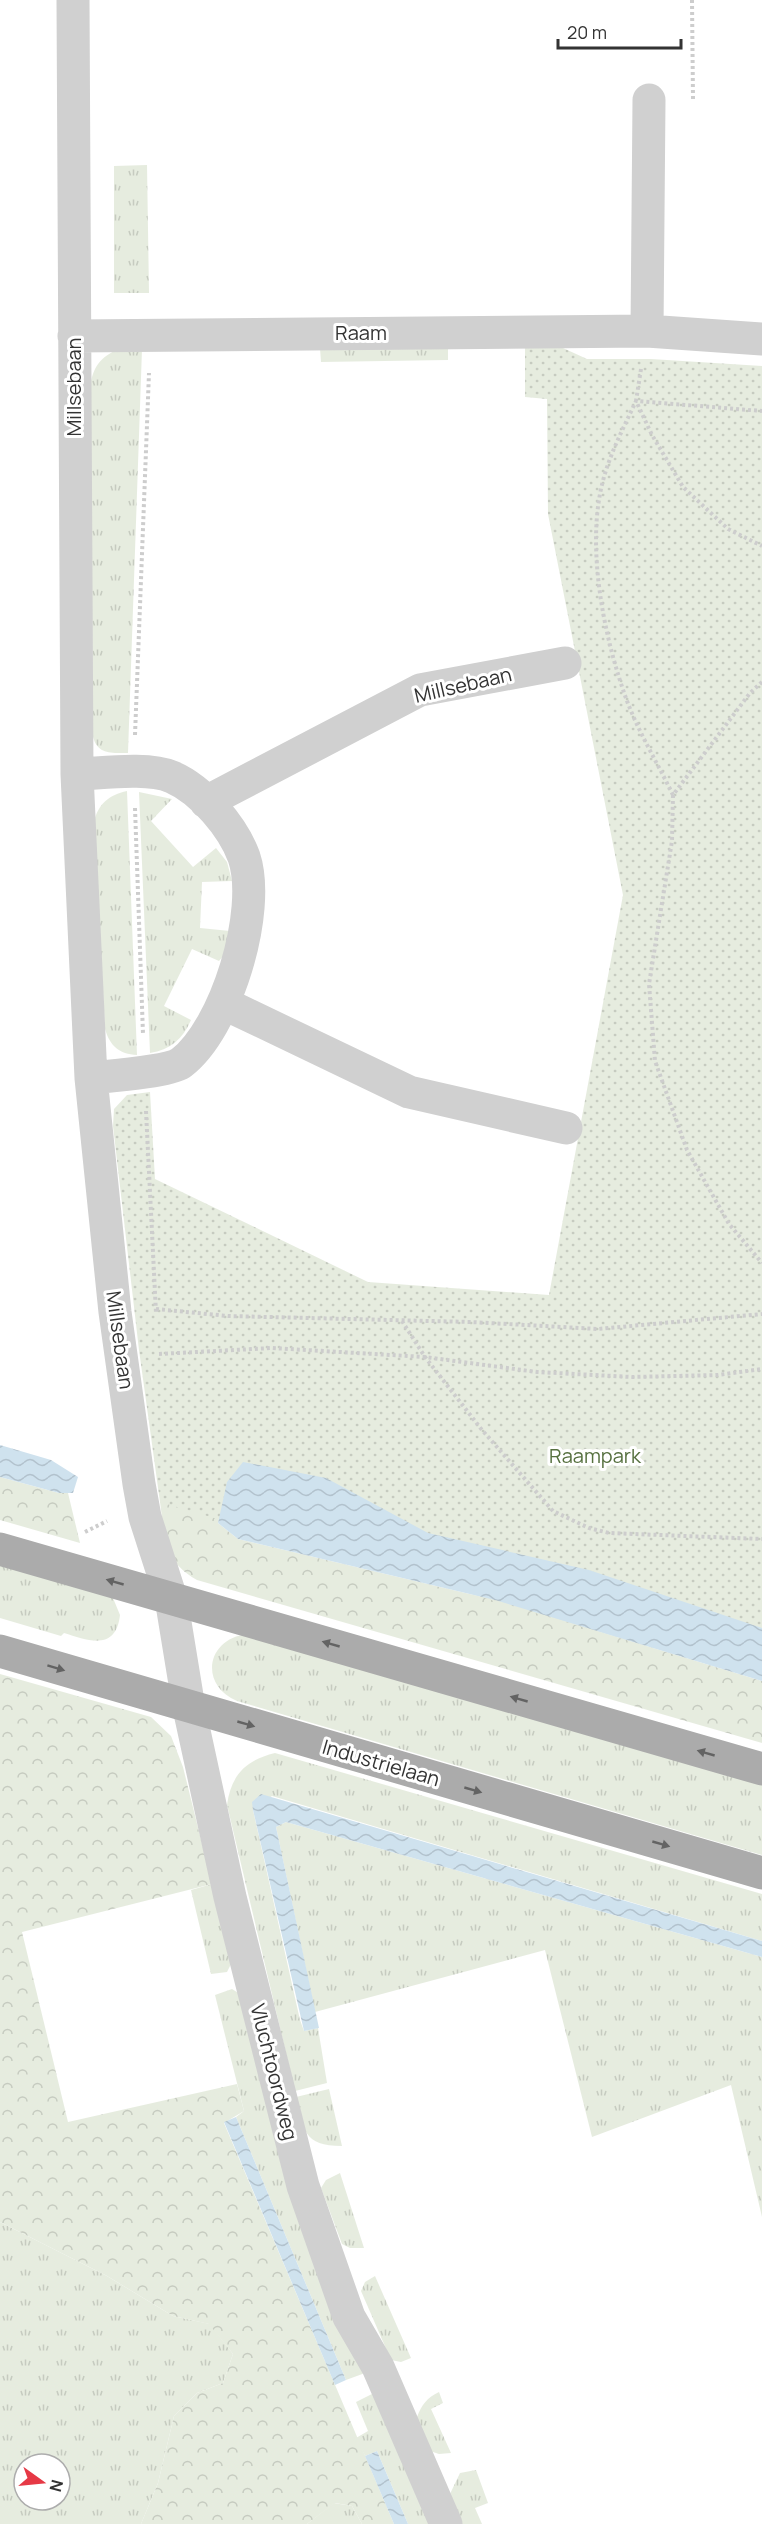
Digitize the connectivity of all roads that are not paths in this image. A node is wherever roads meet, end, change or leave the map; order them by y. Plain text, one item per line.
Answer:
1 (73, 0) edge
2 (649, 100) dead end
3 (647, 331) junction
4 (74, 336) junction
5 (762, 339) edge
6 (565, 663) dead end
7 (77, 774) junction
8 (206, 802) junction
9 (223, 1003) junction
10 (91, 1078) junction
11 (566, 1128) dead end
12 (0, 1549) edge
13 (171, 1598) junction
14 (0, 1651) edge
15 (189, 1708) junction
16 (762, 1769) edge
17 (762, 1873) edge
18 (446, 2524) edge

1 - 4 street, Millsebaan
2 - 3 street
3 - 4 street, Raam
3 - 5 street, Raam
4 - 7 street, Millsebaan
6 - 8 street, Millsebaan
7 - 8 street
7 - 10 street, Millsebaan
8 - 9 street
9 - 10 street
9 - 11 street
10 - 13 street, Millsebaan
13 -> 12 main road
13 - 15 street, Vluchtoordweg
16 -> 13 main road
14 -> 15 main road, Industrielaan
15 -> 17 main road, Industrielaan
15 - 18 street, Vluchtoordweg

